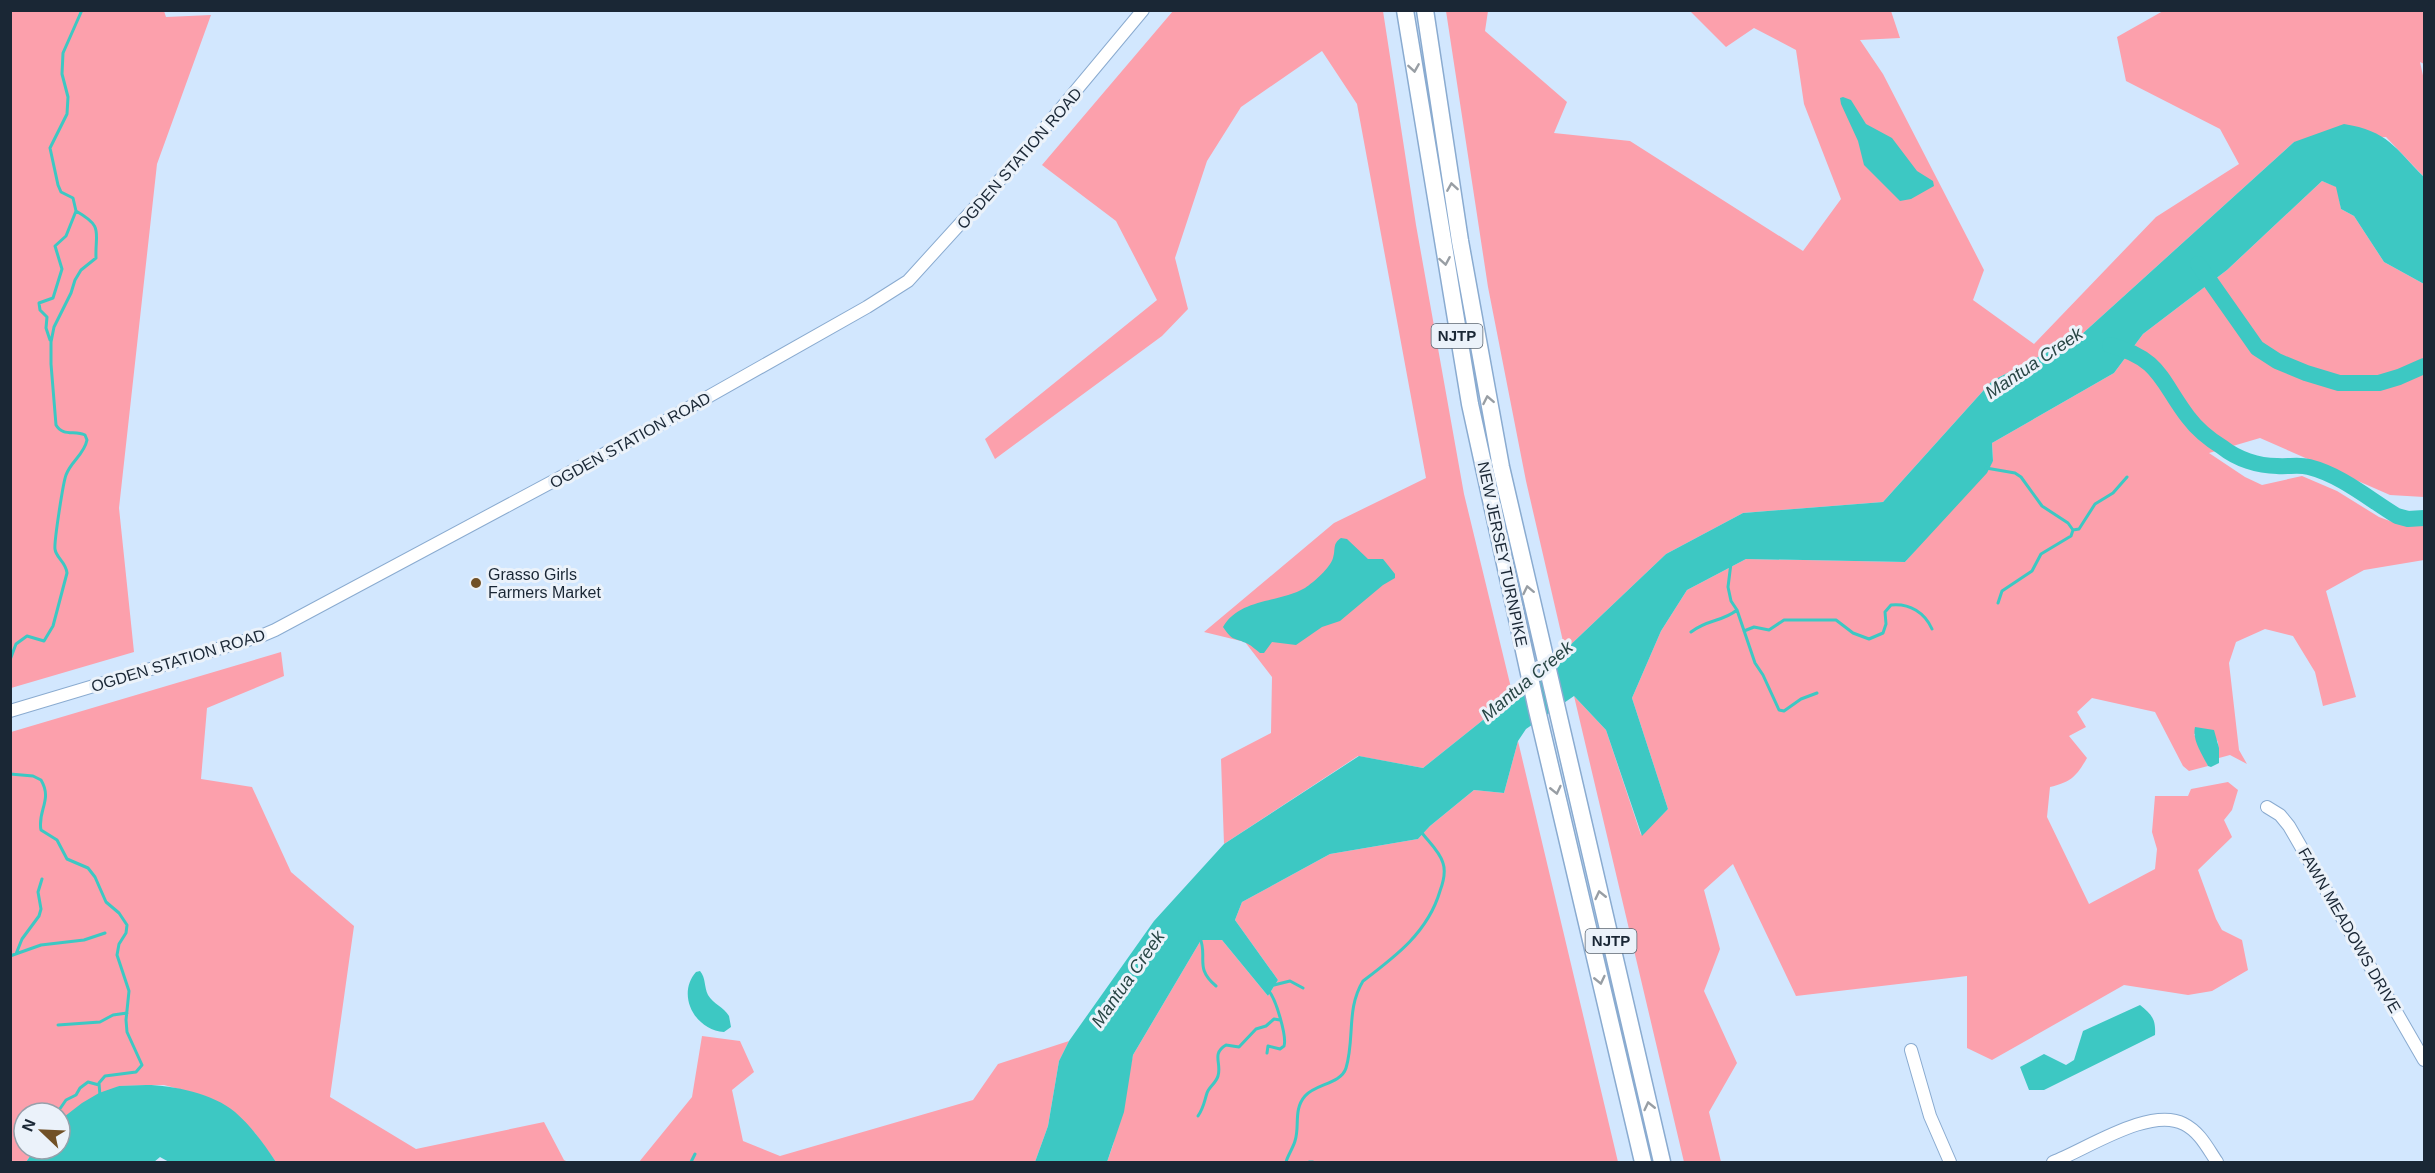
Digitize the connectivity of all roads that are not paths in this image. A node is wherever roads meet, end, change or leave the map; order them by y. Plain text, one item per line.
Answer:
1 (1143, 10) edge
2 (1405, 10) edge
3 (1425, 10) edge
4 (10, 711) edge
5 (2267, 807) dead end
6 (1911, 1050) dead end
7 (2424, 1060) edge
8 (1643, 1162) edge
9 (1662, 1162) edge
10 (1950, 1162) edge
11 (2053, 1162) edge
12 (2217, 1162) edge

1 - 4 street, OGDEN STATION ROAD
2 -> 8 highway, NEW JERSEY TURNPIKE / NJTP
9 -> 3 highway, NEW JERSEY TURNPIKE / NJTP
5 - 7 street, FAWN MEADOWS DRIVE
6 - 10 street
11 - 12 street

